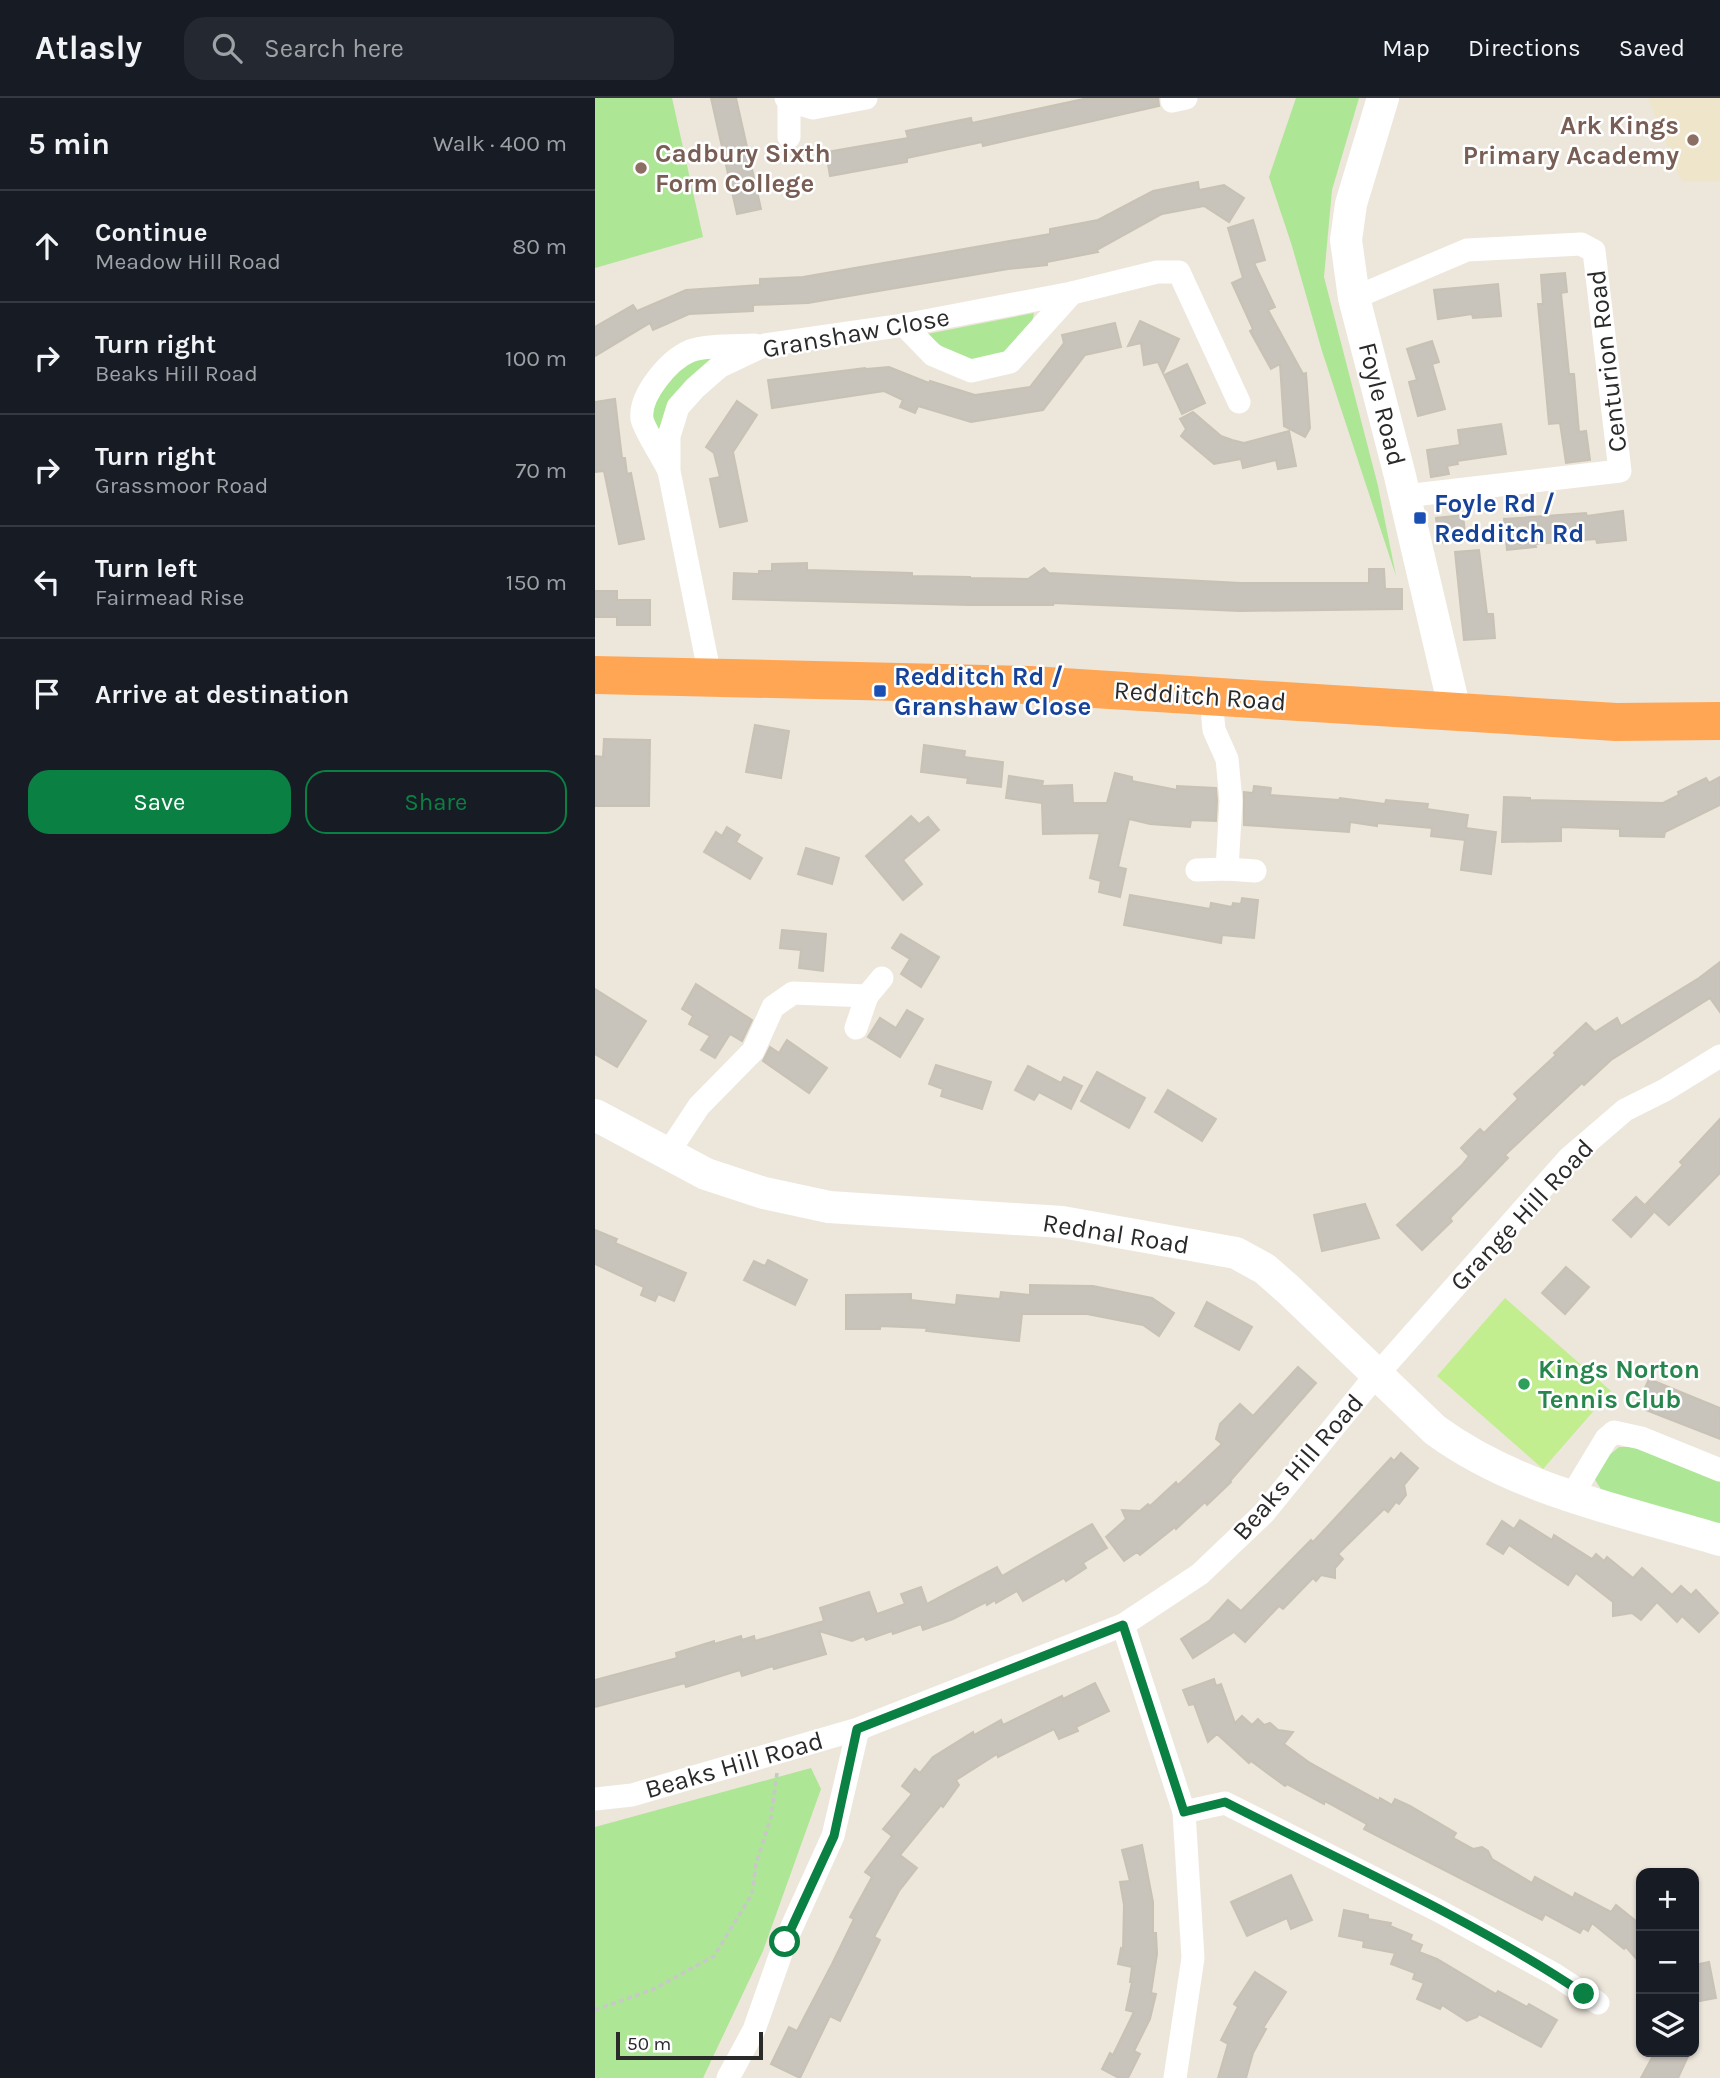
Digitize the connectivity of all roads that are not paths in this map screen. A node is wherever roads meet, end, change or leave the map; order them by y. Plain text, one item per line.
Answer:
1 (866, 98) edge
2 (1172, 98) edge
3 (1185, 98) edge
4 (1383, 98) edge
5 (787, 100) edge
6 (789, 137) dead end
7 (1072, 293) junction
8 (1354, 298) junction
9 (904, 326) junction
10 (765, 345) junction
11 (1239, 402) dead end
12 (669, 471) junction
13 (1405, 496) junction
14 (595, 675) edge
15 (710, 676) junction
16 (1210, 697) junction
17 (1455, 710) junction
18 (1720, 721) edge
19 (1227, 869) junction
20 (1197, 870) dead end
21 (1255, 872) dead end
22 (882, 978) dead end
23 (867, 996) junction
24 (856, 1028) dead end
25 (1720, 1056) edge
26 (595, 1115) edge
27 (668, 1153) junction
28 (1378, 1375) junction
29 (1720, 1470) edge
30 (1571, 1497) junction
31 (1720, 1540) edge
32 (1123, 1625) junction
33 (857, 1729) junction
34 (595, 1799) edge
35 (1184, 1812) junction
36 (1598, 2003) dead end
37 (728, 2078) edge
38 (1175, 2078) edge

1 - 5 street
2 - 3 street
4 - 8 street, Foyle Road
5 - 6 street
7 - 9 street, Granshaw Close
7 - 9 street
7 - 11 street, Granshaw Close
8 - 13 street, Foyle Road
8 - 13 street, Centurion Road
9 - 10 street, Granshaw Close
10 - 12 street, Granshaw Close
10 - 12 street
12 - 15 street, Granshaw Close
13 - 17 street, Foyle Road
14 - 15 highway, Redditch Road
15 - 16 highway, Redditch Road
16 - 17 highway, Redditch Road
16 - 19 street
17 - 18 highway, Redditch Road
19 - 20 street
19 - 21 street
22 - 23 street
23 - 24 street
23 - 27 street
25 - 28 street, Grange Hill Road
26 - 27 street, Rednal Road
27 - 28 street, Rednal Road
28 - 30 street, Rednal Road
28 - 32 street, Beaks Hill Road
29 - 30 street
30 - 31 street, Rednal Road
32 - 33 street, Beaks Hill Road
32 - 35 street
33 - 34 street, Beaks Hill Road
33 - 37 street
35 - 36 street
35 - 38 street

